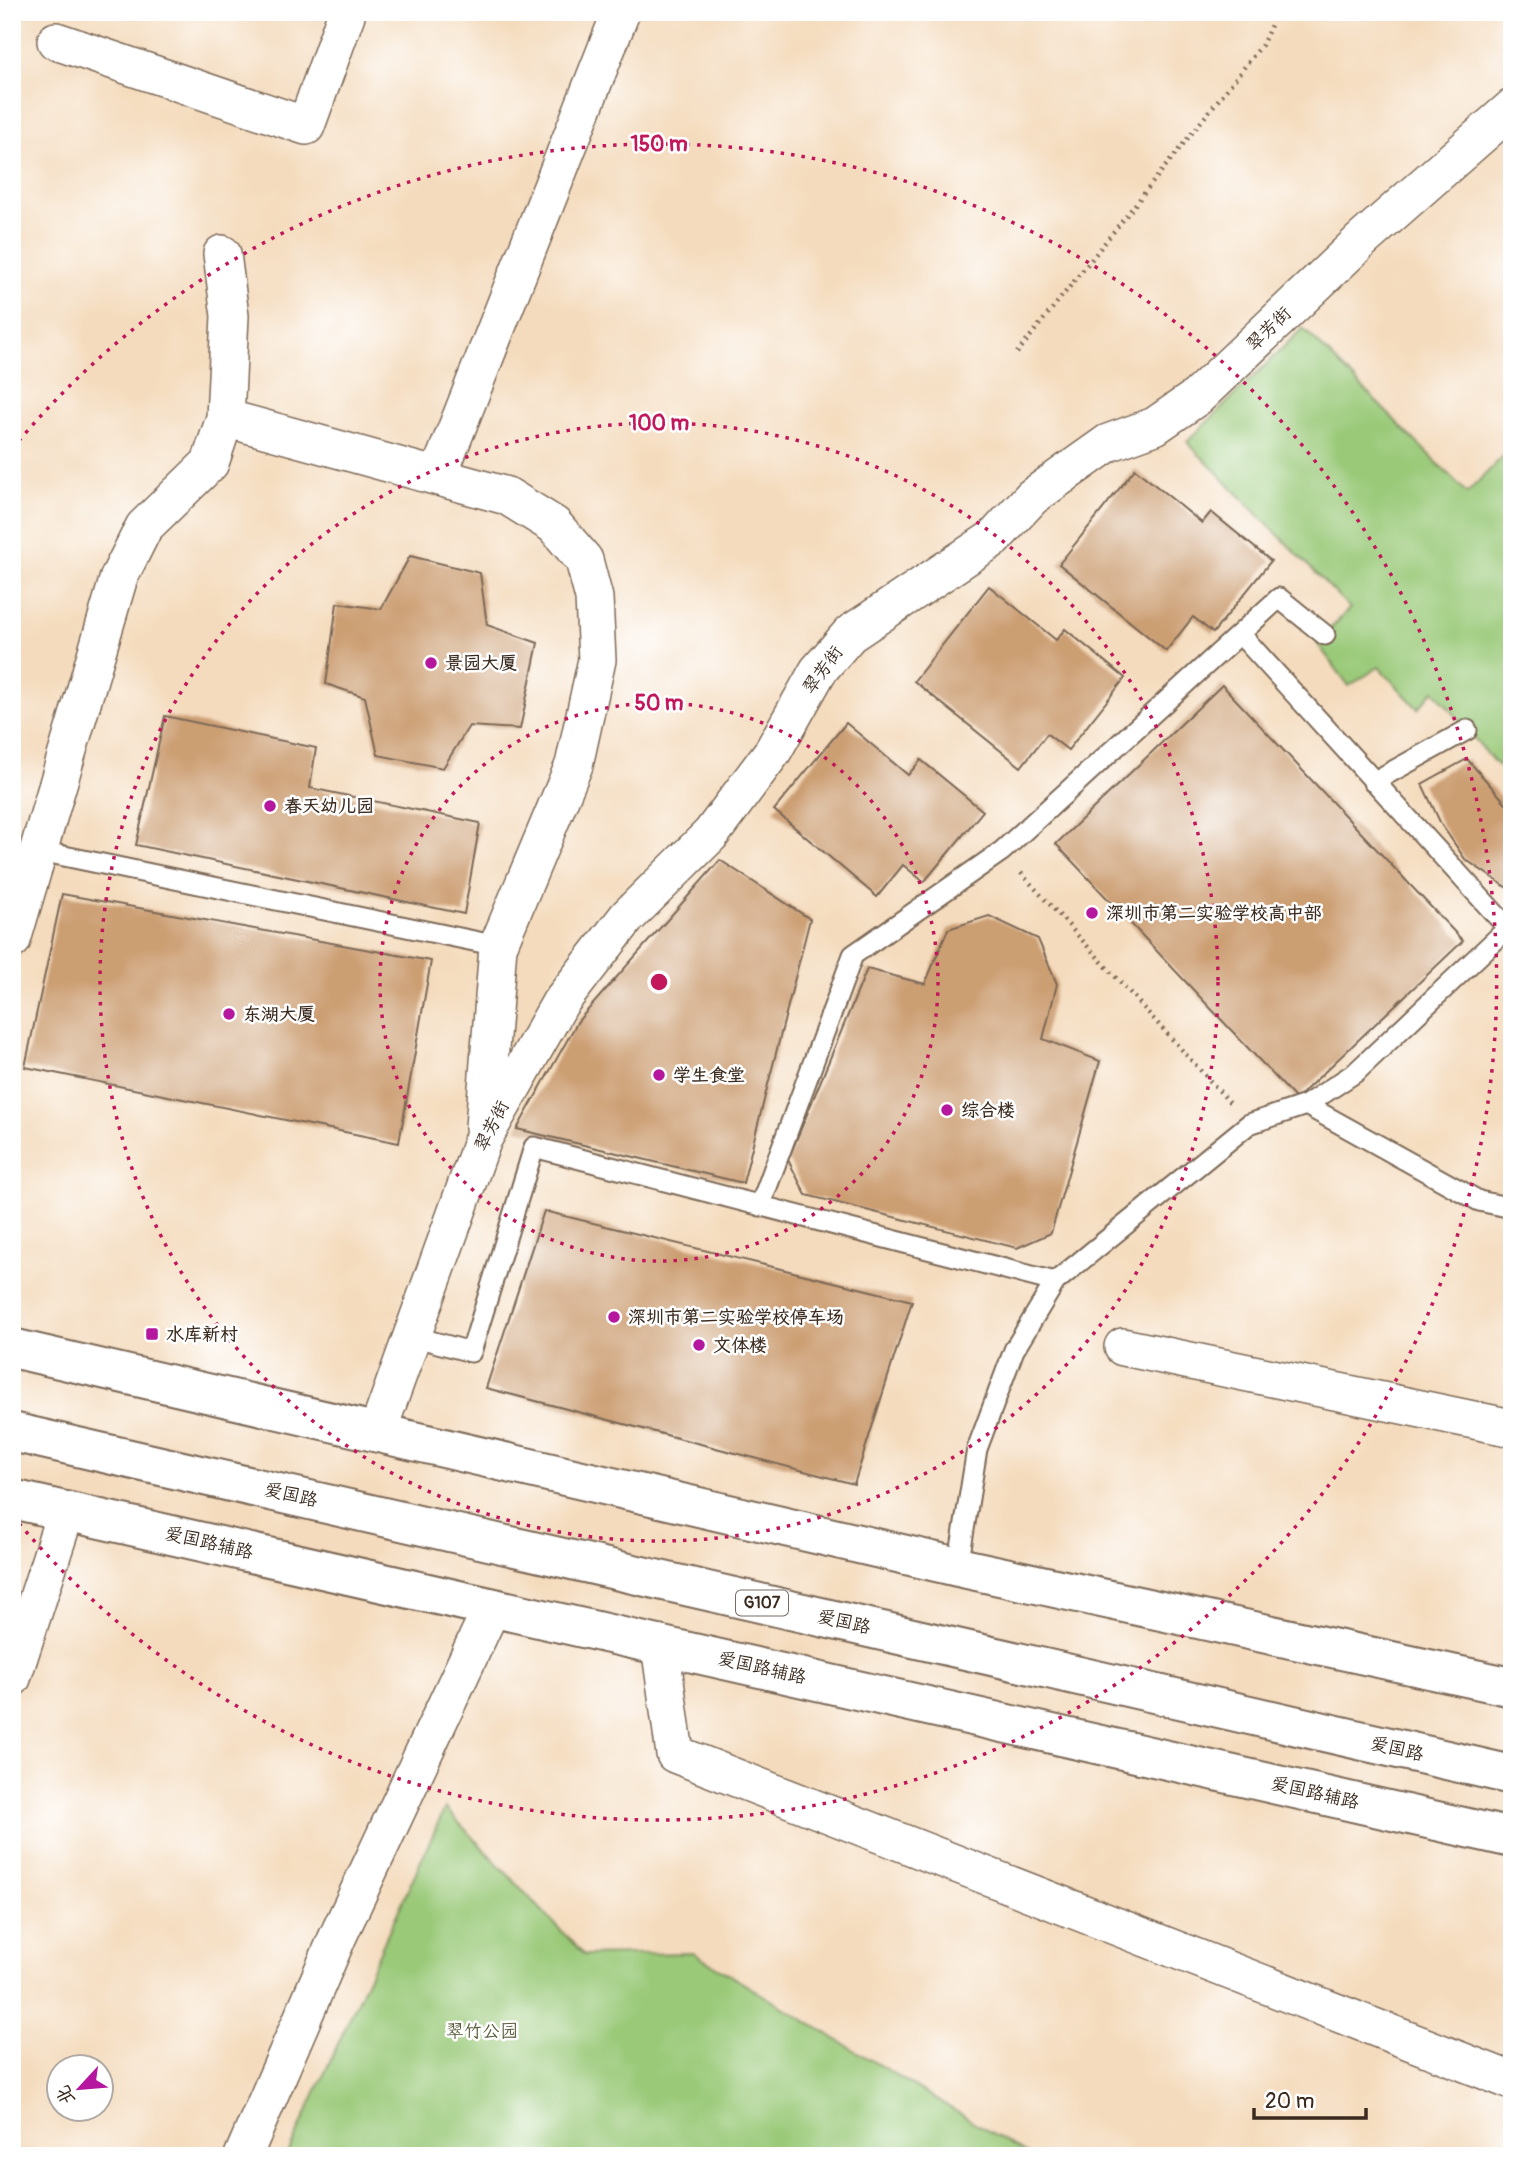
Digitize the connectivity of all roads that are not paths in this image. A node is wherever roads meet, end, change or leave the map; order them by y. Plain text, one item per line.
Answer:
1 (347, 12) edge
2 (621, 12) edge
3 (56, 41) dead end
4 (1512, 108) edge
5 (222, 254) dead end
6 (225, 418) junction
7 (438, 476) junction
8 (1241, 635) junction
9 (1325, 635) dead end
10 (1467, 730) dead end
11 (1373, 782) junction
12 (40, 851) junction
13 (12, 940) edge
14 (498, 946) junction
15 (1306, 1105) junction
16 (483, 1139) junction
17 (760, 1206) junction
18 (1512, 1208) edge
19 (1055, 1282) junction
20 (412, 1336) junction
21 (1123, 1347) dead end
22 (12, 1348) edge
23 (1512, 1428) edge
24 (12, 1432) edge
25 (377, 1433) junction
26 (12, 1499) edge
27 (66, 1511) junction
28 (958, 1567) junction
29 (492, 1607) junction
30 (660, 1645) junction
31 (13, 1671) edge
32 (1512, 1687) edge
33 (1512, 1775) edge
34 (1512, 1838) edge
35 (1512, 2081) edge
36 (243, 2156) edge

1 - 3 street
2 - 7 street
4 - 16 street, 翠芳街
5 - 6 street
6 - 7 street
6 - 12 street
7 - 14 street
8 - 9 lane
8 - 11 lane
8 - 17 lane
10 - 11 lane
11 - 15 lane
12 - 13 street
12 - 14 lane
14 - 16 street
15 - 18 lane
15 - 19 lane
16 - 20 street, 翠芳街
17 - 19 lane
17 - 20 lane
19 - 28 lane
20 - 25 street, 翠芳街
21 - 23 street
22 - 25 main road
24 - 33 main road, 爱国路 / G107
25 - 28 main road
26 - 27 main road, 爱国路辅路
27 - 29 main road, 爱国路辅路
27 - 31 street
28 - 32 main road
29 - 30 main road, 爱国路辅路
29 - 36 street
30 - 34 main road, 爱国路辅路
30 - 35 street

